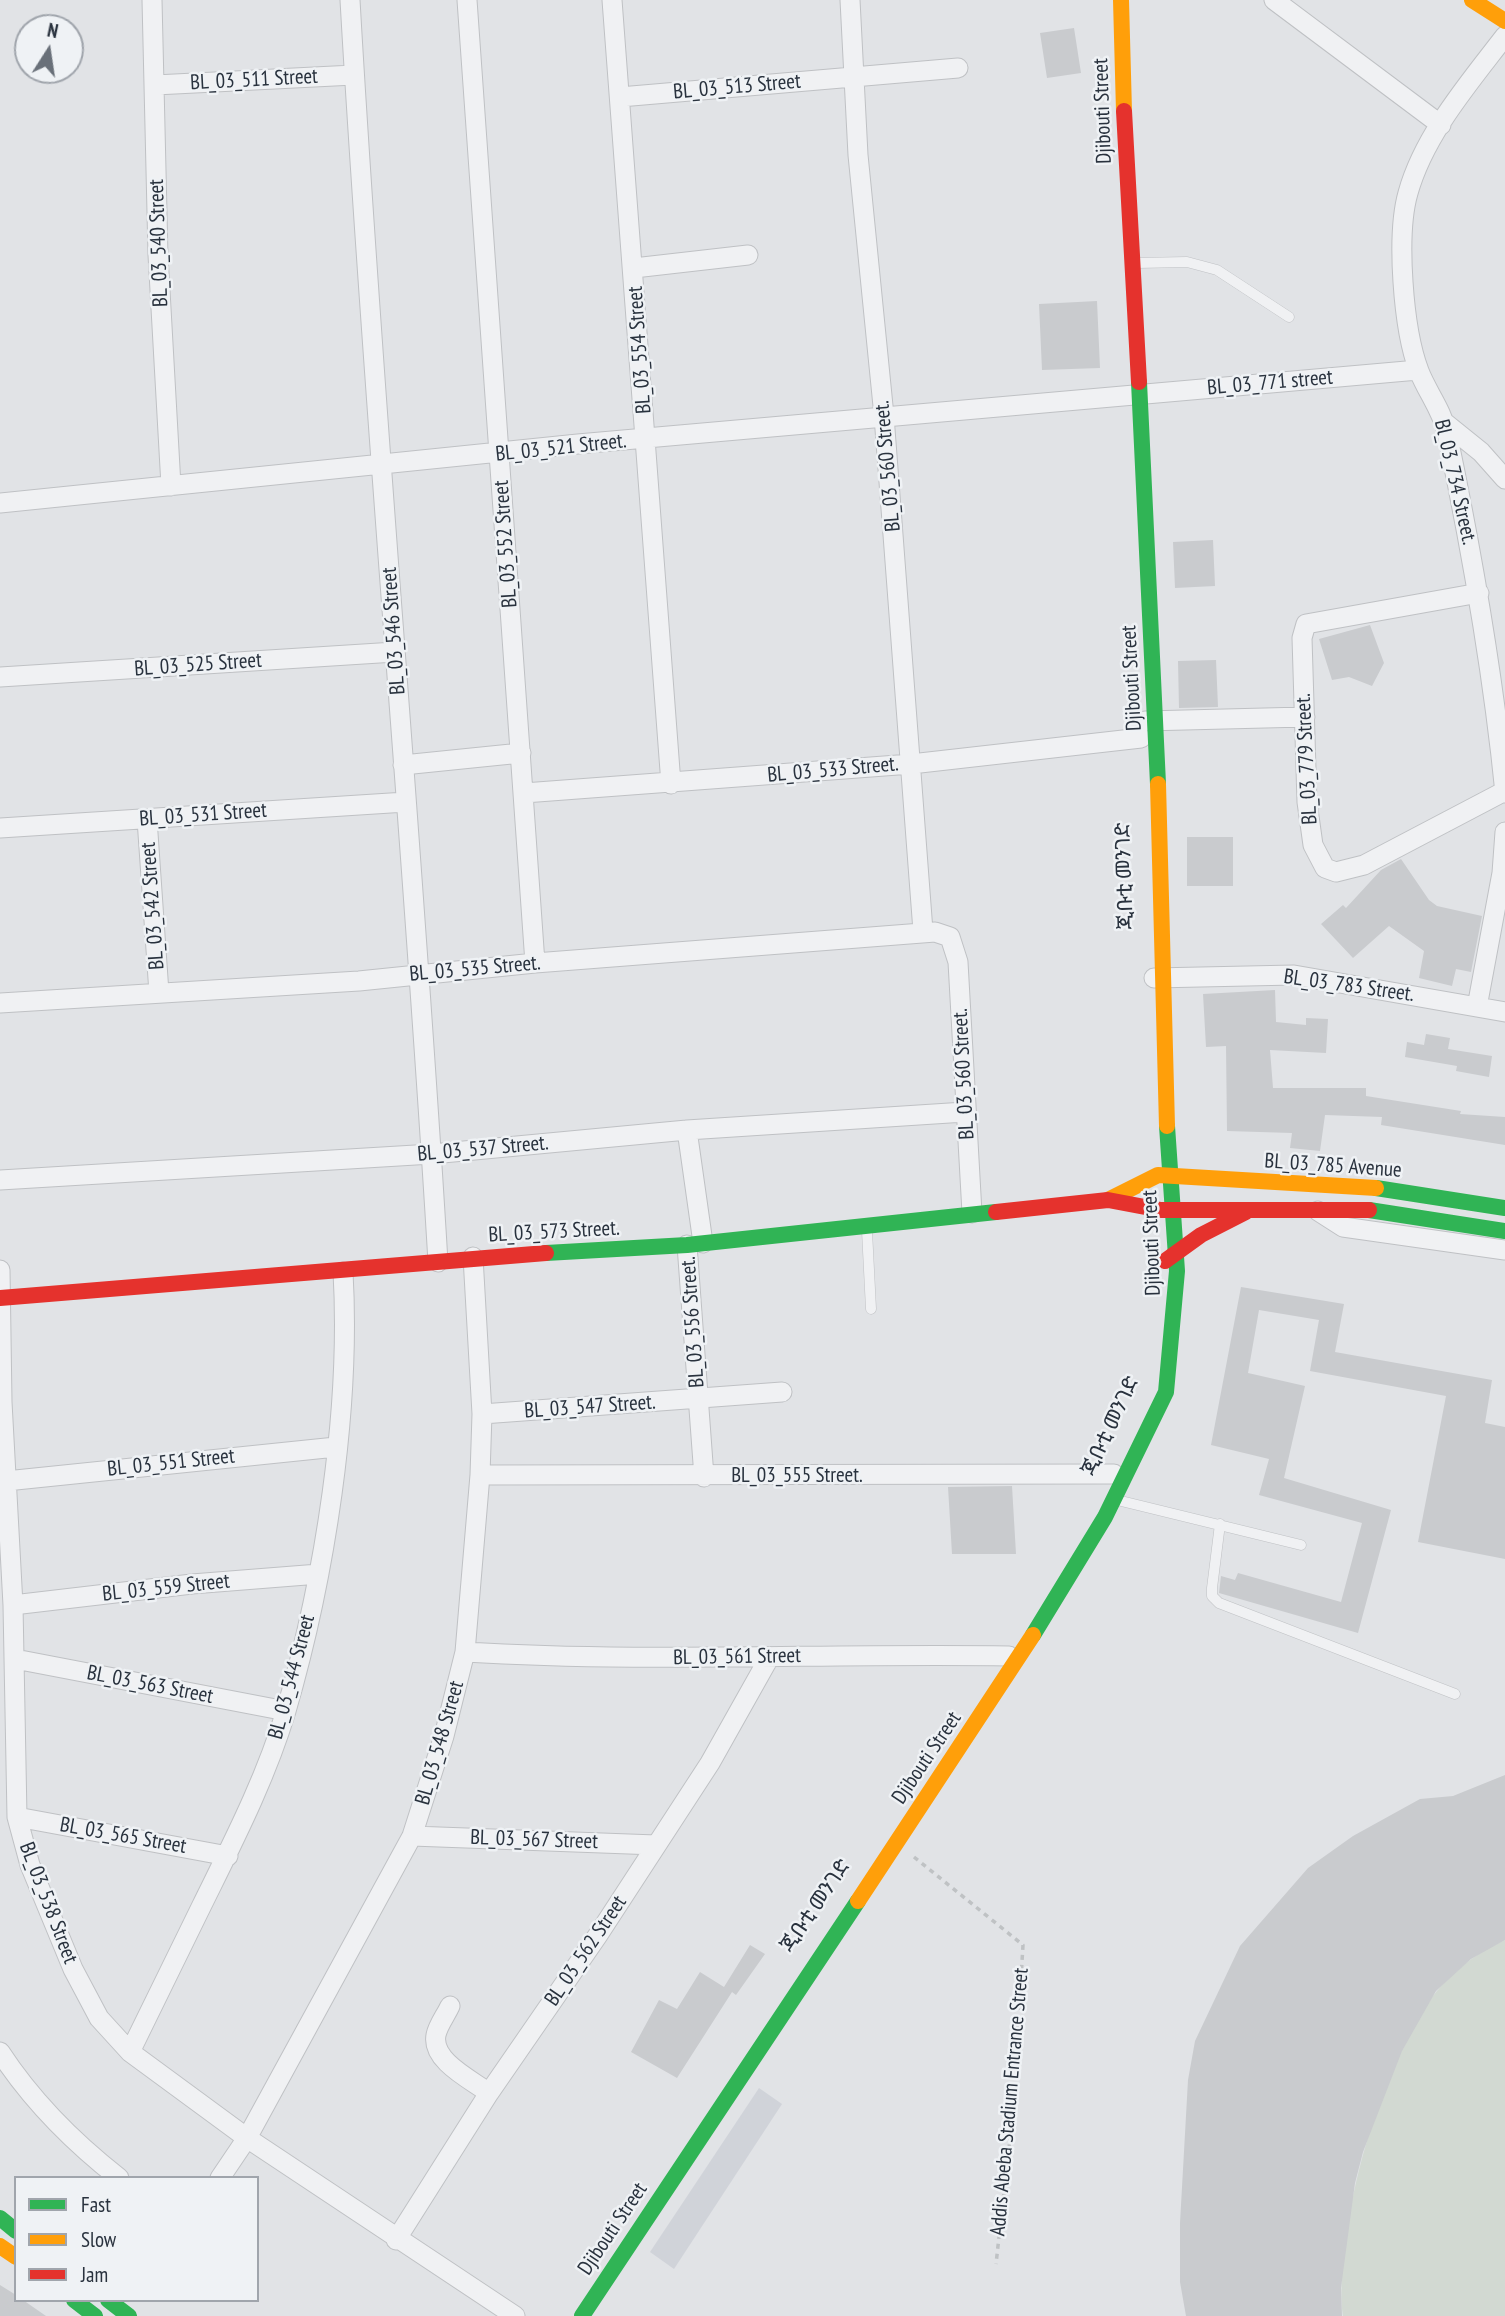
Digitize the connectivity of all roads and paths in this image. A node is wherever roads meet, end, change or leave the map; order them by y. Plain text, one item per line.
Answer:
1 (152, 0) edge
2 (350, 0) edge
3 (467, 0) edge
4 (612, 0) edge
5 (850, 0) edge
6 (1111, 0) edge
7 (1121, 0) edge
8 (1274, 0) edge
9 (1472, 0) edge
10 (1505, 21) edge
11 (1505, 36) edge
12 (958, 68) dead end
13 (354, 75) junction
14 (854, 78) junction
15 (155, 85) junction
16 (620, 97) junction
17 (1441, 125) junction
18 (748, 255) dead end
19 (1133, 263) junction
20 (634, 268) junction
21 (1289, 317) dead end
22 (1418, 370) junction
23 (1126, 392) junction
24 (884, 416) junction
25 (1445, 423) junction
26 (647, 439) junction
27 (500, 454) junction
28 (379, 465) junction
29 (1126, 471) dead end
30 (1505, 479) edge
31 (171, 486) junction
32 (0, 503) edge
33 (1479, 593) junction
34 (395, 652) junction
35 (0, 677) edge
36 (1306, 718) junction
37 (1146, 727) junction
38 (521, 753) junction
39 (911, 764) junction
40 (403, 765) junction
41 (671, 784) junction
42 (1505, 792) edge
43 (524, 793) junction
44 (406, 802) junction
45 (147, 818) junction
46 (0, 828) edge
47 (1505, 832) edge
48 (923, 931) junction
49 (950, 937) joint
50 (535, 963) junction
51 (422, 974) junction
52 (1155, 978) junction
53 (159, 993) junction
54 (0, 1003) edge
55 (1477, 1007) junction
56 (1505, 1012) edge
57 (965, 1112) junction
58 (1154, 1125) junction
59 (687, 1130) junction
60 (1168, 1145) junction
61 (432, 1154) junction
62 (1164, 1176) junction
63 (0, 1180) edge
64 (1228, 1180) junction
65 (1108, 1200) junction
66 (1254, 1208) junction
67 (1505, 1208) edge
68 (1314, 1209) junction
69 (1168, 1210) junction
70 (972, 1213) junction
71 (867, 1224) junction
72 (1505, 1231) edge
73 (695, 1244) junction
74 (1505, 1250) edge
75 (473, 1257) junction
76 (1170, 1257) junction
77 (438, 1262) junction
78 (0, 1270) edge
79 (343, 1272) junction
80 (0, 1298) edge
81 (871, 1309) dead end
82 (782, 1392) dead end
83 (699, 1399) junction
84 (482, 1414) junction
85 (336, 1447) junction
86 (1114, 1474) junction
87 (480, 1475) junction
88 (704, 1476) junction
89 (6, 1481) junction
90 (1113, 1499) junction
91 (1220, 1524) junction
92 (1301, 1545) dead end
93 (319, 1574) junction
94 (13, 1605) junction
95 (465, 1652) junction
96 (1009, 1656) junction
97 (769, 1658) junction
98 (15, 1659) junction
99 (1455, 1694) dead end
100 (286, 1711) junction
101 (17, 1817) junction
102 (412, 1836) junction
103 (888, 1836) junction
104 (656, 1845) junction
105 (228, 1856) junction
106 (450, 2006) dead end
107 (0, 2052) edge
108 (130, 2052) junction
109 (489, 2092) junction
110 (247, 2138) junction
111 (116, 2176) edge
112 (221, 2176) edge
113 (0, 2218) edge
114 (14, 2229) edge
115 (396, 2240) junction
116 (996, 2264) dead end
117 (77, 2302) edge
118 (111, 2302) edge
119 (95, 2316) edge
120 (129, 2316) edge
121 (514, 2316) edge
122 (569, 2316) edge
123 (582, 2316) edge

1 - 15 street, BL_03_540 Street
2 - 13 street, BL_03_546 Street
3 - 27 street, BL_03_552 Street
4 - 16 street, BL_03_554 Street
5 - 14 street, BL_03_560 Street.
6 - 23 main road, Djibouti Street
7 - 19 main road, Djibouti Street
8 - 17 street
9 - 10 main road
11 - 17 street, Bl_03_734 Street.
12 - 14 street, BL_03_513 Street
13 - 15 street, BL_03_511 Street
13 - 28 street, BL_03_546 Street
14 - 16 street, BL_03_513 Street
14 - 24 street, BL_03_560 Street.
15 - 31 street, BL_03_540 Street
16 - 20 street, BL_03_554 Street
17 - 22 street, Bl_03_734 Street.
18 - 20 street
19 - 21 lane
19 - 23 main road, Djibouti Street
20 - 26 street, BL_03_554 Street
22 - 23 street, BL_03_771 street
22 - 25 street, Bl_03_734 Street.
23 - 24 street, BL_03_521 Street.
23 - 37 main road, Djibouti Street
24 - 26 street, BL_03_521 Street.
24 - 39 street, BL_03_560 Street.
25 - 30 street
25 - 33 street, Bl_03_734 Street.
26 - 27 street, BL_03_521 Street.
26 - 41 street, BL_03_554 Street
27 - 28 street, BL_03_521 Street.
27 - 38 street, BL_03_552 Street
28 - 31 street, BL_03_521 Street.
28 - 34 street, BL_03_546 Street
29 - 37 main road, ጂቡቲ መንገድ
31 - 32 street, BL_03_521 Street.
33 - 36 street, BL_03_779 Street.
33 - 42 street, Bl_03_734 Street.
34 - 35 street, BL_03_525 Street
34 - 40 street, BL_03_546 Street
36 - 37 street, BL_03_533 Street.
36 - 42 street, BL_03_779 Street.
37 - 39 street, BL_03_533 Street.
37 - 52 main road, ጂቡቲ መንገድ
37 - 52 main road, Djibouti Street
38 - 40 street
38 - 43 street, BL_03_552 Street
39 - 41 street, BL_03_533 Street.
39 - 48 street, BL_03_560 Street.
40 - 44 street, BL_03_546 Street
41 - 43 street, BL_03_533 Street.
43 - 50 street, BL_03_552 Street
44 - 45 street, BL_03_531 Street
44 - 51 street, BL_03_546 Street
45 - 46 street, BL_03_531 Street
45 - 53 street, BL_03_542 Street
47 - 55 street
48 - 49 street, BL_03_535 Street.
48 - 50 street, BL_03_535 Street.
49 - 57 street, BL_03_560 Street.
50 - 51 street, BL_03_535 Street.
51 - 53 street, BL_03_535 Street.
51 - 61 street, BL_03_546 Street
52 - 55 street, BL_03_783 Street.
52 - 58 main road, ጂቡቲ መንገድ
52 - 60 main road, Djibouti Street
53 - 54 street, BL_03_535 Street.
55 - 56 street, BL_03_783 Street.
57 - 59 street, BL_03_537 Street.
57 - 70 street, BL_03_560 Street.
58 - 60 main road
58 - 62 main road, ጂቡቲ መንገድ
59 - 61 street, BL_03_537 Street.
59 - 73 street, BL_03_556 Street.
60 - 62 main road, Djibouti Street
60 - 64 main road
61 - 63 street, BL_03_537 Street.
61 - 77 street, BL_03_546 Street
62 - 64 main road, BL_03_785 Avenue
62 - 65 main road
62 - 69 main road, ጂቡቲ መንገድ
64 - 67 main road, BL_03_785 Avenue
65 - 69 main road, BL_03_785 Avenue
65 - 70 main road, BL_03_573 Street.
66 - 68 main road, BL_03_785 Avenue
66 - 69 main road, BL_03_785 Avenue
66 - 76 main road
68 - 72 main road, BL_03_785 Avenue
68 - 74 street
69 - 76 main road, ጂቡቲ መንገድ
70 - 71 main road, BL_03_573 Street.
71 - 73 main road, BL_03_573 Street.
71 - 81 lane
73 - 75 main road, BL_03_573 Street.
73 - 83 street, BL_03_556 Street.
75 - 77 main road, BL_03_573 Street.
75 - 84 street, BL_03_548 Street
76 - 86 main road, ጂቡቲ መንገድ
76 - 90 main road, Djibouti Street
77 - 79 main road, BL_03_573 Street.
78 - 80 street, BL_03_538 Street
79 - 80 main road, BL_03_573 Street.
79 - 85 street, BL_03_544 Street
80 - 89 street, BL_03_538 Street
82 - 83 street, BL_03_556 Street.
83 - 84 street, BL_03_547 Street.
83 - 88 street, BL_03_556 Street.
84 - 87 street, BL_03_548 Street
85 - 89 street, BL_03_551 Street
85 - 93 street, BL_03_544 Street
86 - 88 street, BL_03_555 Street.
86 - 96 main road, ጂቡቲ መንገድ
87 - 88 street, BL_03_555 Street.
87 - 95 street, BL_03_548 Street
89 - 94 street, BL_03_538 Street
90 - 91 lane
90 - 123 main road, Djibouti Street
91 - 92 lane
91 - 99 lane
93 - 94 street, BL_03_559 Street
93 - 100 street, BL_03_544 Street
94 - 98 street, BL_03_538 Street
95 - 97 street, BL_03_561 Street
95 - 102 street, BL_03_548 Street
96 - 97 street, BL_03_561 Street
96 - 103 main road, ጂቡቲ መንገድ
97 - 104 street, BL_03_562 Street
98 - 100 street, BL_03_563 Street
98 - 101 street, BL_03_538 Street
100 - 105 street, BL_03_544 Street
101 - 105 street, BL_03_565 Street
101 - 108 street, BL_03_538 Street
102 - 104 street, BL_03_567 Street
102 - 110 street, BL_03_548 Street
103 - 116 path, Addis Abeba Stadium Entrance Street
103 - 122 main road, ጂቡቲ መንገድ
104 - 109 street, BL_03_562 Street
105 - 108 street, BL_03_544 Street
106 - 109 street
107 - 111 street
108 - 110 street, BL_03_538 Street
109 - 115 street, BL_03_562 Street
110 - 112 street, BL_03_548 Street
110 - 115 street, BL_03_538 Street
113 - 114 main road
115 - 121 street, BL_03_538 Street
117 - 119 main road
118 - 120 main road

